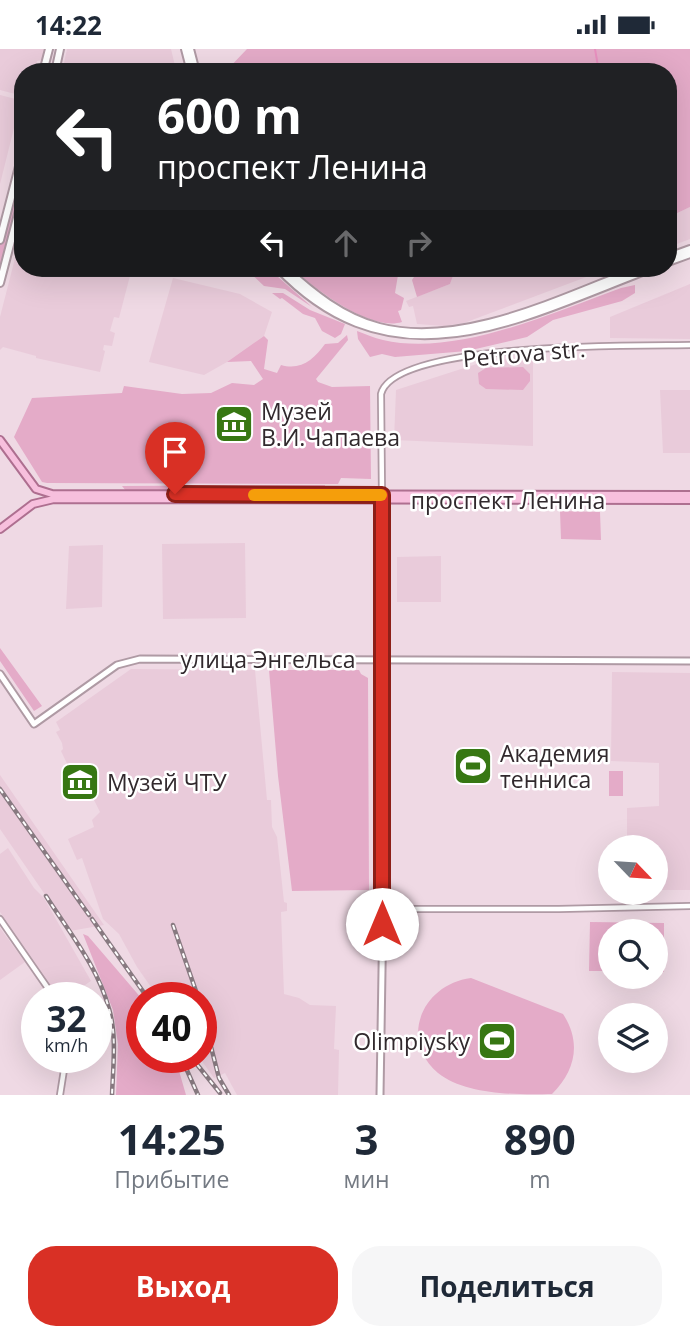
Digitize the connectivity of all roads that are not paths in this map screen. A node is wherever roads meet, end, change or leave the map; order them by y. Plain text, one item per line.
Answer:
1 (60, 49) edge
2 (48, 52) edge
3 (58, 57) junction
4 (57, 63) edge
5 (14, 186) edge
6 (14, 224) edge
7 (0, 240) edge
8 (2, 263) edge
9 (288, 277) edge
10 (295, 277) edge
11 (616, 277) edge
12 (628, 277) edge
13 (0, 283) edge
14 (690, 345) edge
15 (0, 440) edge
16 (36, 489) junction
17 (382, 497) junction
18 (690, 497) edge
19 (33, 504) junction
20 (0, 529) edge
21 (382, 660) junction
22 (690, 661) edge
23 (0, 674) edge
24 (690, 906) edge
25 (383, 909) junction
26 (0, 919) edge
27 (44, 982) edge
28 (63, 1073) edge
29 (60, 1095) edge
30 (380, 1095) edge

1 - 3 main road
2 - 3 main road
3 - 4 main road
5 - 7 main road
6 - 8 main road
8 - 13 main road
9 - 12 main road
10 - 11 main road
14 - 17 street, Petrova str.
15 - 16 main road
16 - 17 main road, проспект Ленина
16 - 19 main road
17 - 18 main road, проспект Ленина
17 - 19 main road, проспект Ленина
17 - 21 street
19 - 20 main road, проспект Ленина
21 - 22 street, улица Энгельса
21 - 23 street, улица Энгельса
21 - 25 street
24 - 25 street
25 - 30 street
26 - 27 street
28 - 29 street

